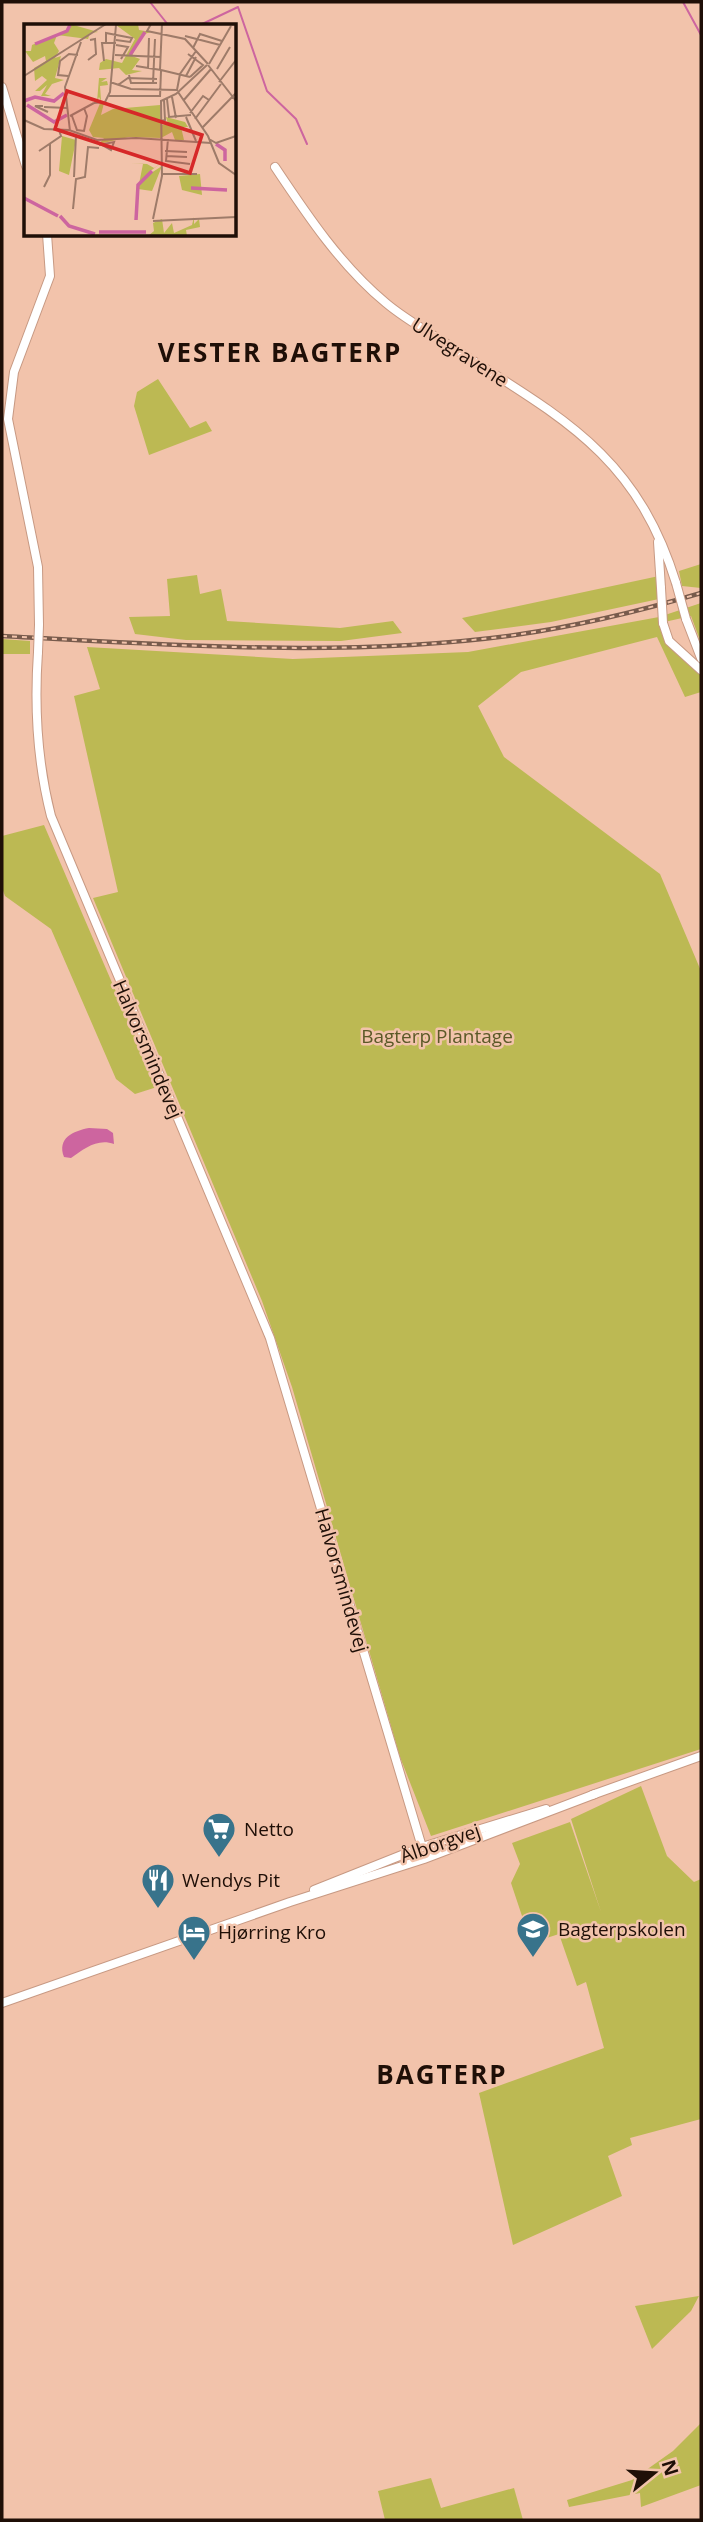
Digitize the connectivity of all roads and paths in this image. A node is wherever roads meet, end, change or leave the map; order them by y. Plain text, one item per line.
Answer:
1 (2, 87) edge
2 (24, 159) edge
3 (275, 167) dead end
4 (47, 236) edge
5 (654, 525) junction
6 (701, 658) edge
7 (701, 670) edge
8 (701, 1756) edge
9 (595, 1794) junction
10 (422, 1847) junction
11 (290, 1902) junction
12 (2, 2003) edge

1 - 2 street
3 - 5 street, Ulvegravene
4 - 10 street, Halvorsmindevej, bridge
5 - 6 street, Ulvegravene, bridge
5 - 7 street, Ulvegravene, bridge
8 - 9 street, Ålborgvej
9 - 10 street, Ålborgvej
9 - 11 street, Ålborgvej
10 - 11 street, Ålborgvej
11 - 12 street, Ålborgvej

